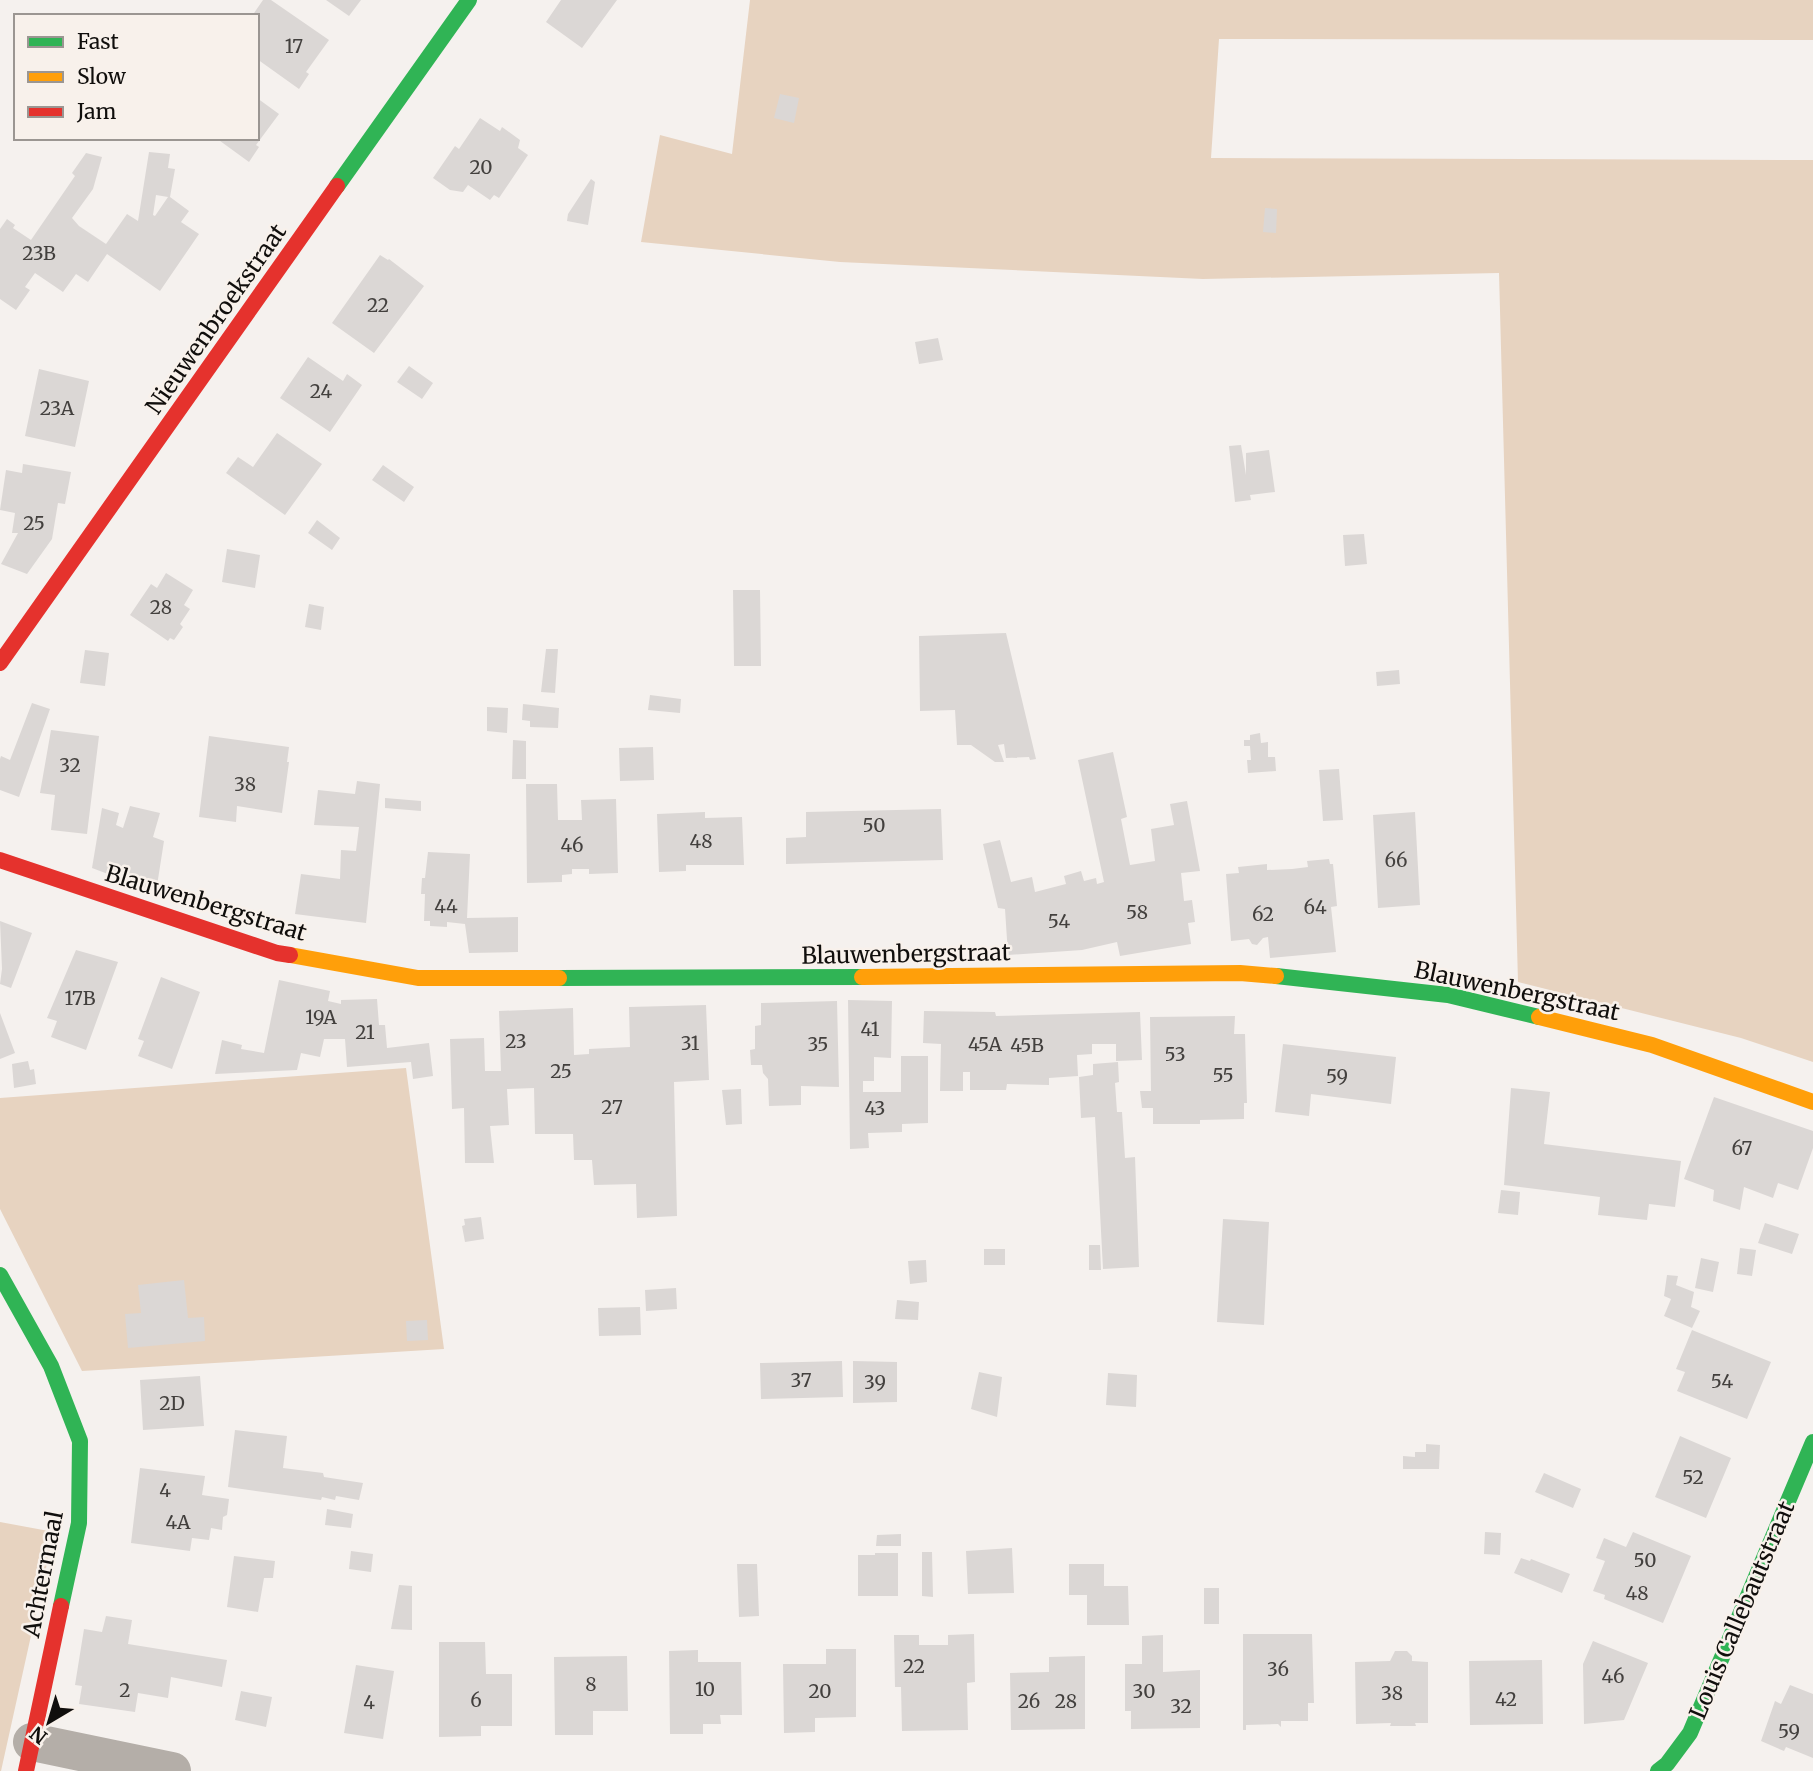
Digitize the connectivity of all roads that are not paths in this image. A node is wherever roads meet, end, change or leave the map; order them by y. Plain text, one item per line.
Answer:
1 (469, 0) edge
2 (0, 663) edge
3 (0, 860) edge
4 (1813, 1102) edge
5 (0, 1275) edge
6 (1813, 1442) edge
7 (29, 1757) edge
8 (172, 1771) edge
9 (1658, 1771) edge

1 - 2 street, Nieuwenbroekstraat
3 - 4 street, Blauwenbergstraat
5 - 7 street, Achtermaal
6 - 9 street, Louis Callebautstraat
7 - 8 street

